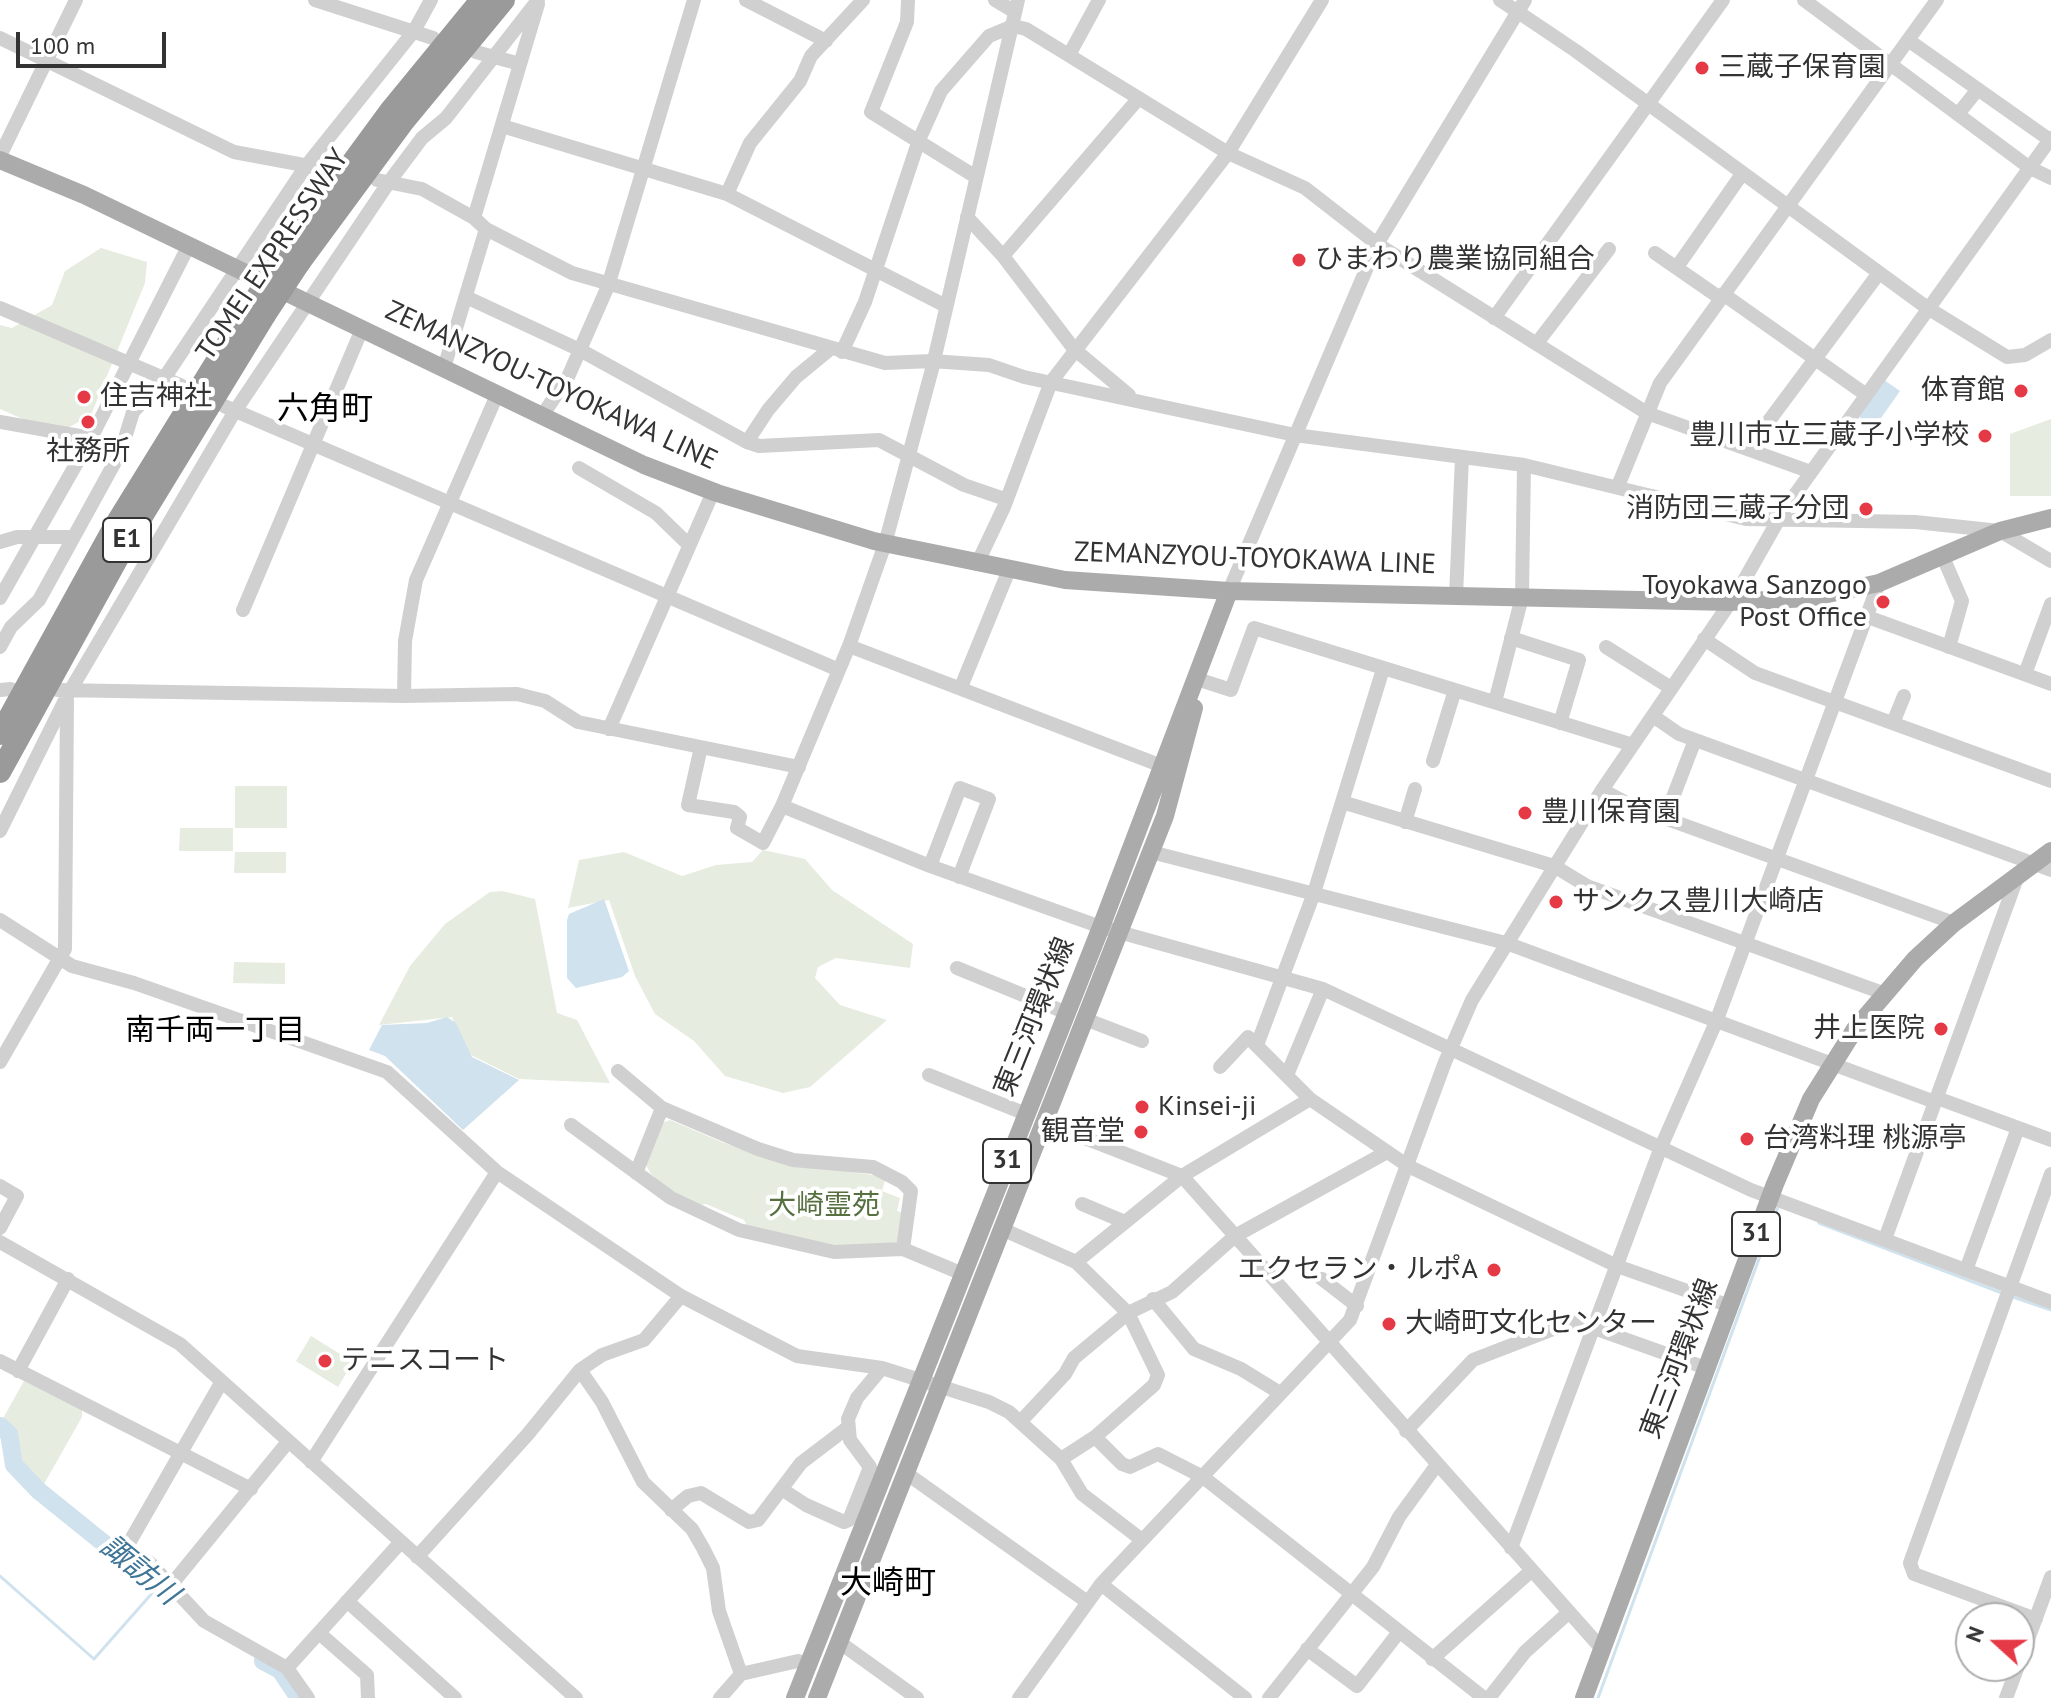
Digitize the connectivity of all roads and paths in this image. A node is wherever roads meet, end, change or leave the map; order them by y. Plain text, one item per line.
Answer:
1 (76, 0) edge
2 (315, 0) edge
3 (431, 0) edge
4 (481, 0) edge
5 (504, 0) edge
6 (538, 0) edge
7 (694, 0) edge
8 (746, 0) edge
9 (863, 0) edge
10 (908, 0) edge
11 (995, 0) edge
12 (1099, 0) edge
13 (1322, 0) edge
14 (1500, 0) edge
15 (1723, 0) edge
16 (1804, 0) edge
17 (1937, 0) edge
18 (1522, 6) edge
19 (1015, 12) edge
20 (414, 31) junction
21 (0, 38) edge
22 (433, 38) dead end
23 (1908, 40) junction
24 (826, 41) junction
25 (476, 52) dead end
26 (1069, 55) junction
27 (492, 56) junction
28 (46, 60) junction
29 (520, 64) junction
30 (1891, 64) junction
31 (1978, 89) junction
32 (1139, 98) junction
33 (1648, 105) junction
34 (1959, 113) junction
35 (502, 126) junction
36 (2050, 139) edge
37 (919, 140) junction
38 (1228, 153) junction
39 (0, 158) edge
40 (313, 167) junction
41 (2030, 168) junction
42 (643, 171) junction
43 (1742, 174) junction
44 (976, 177) junction
45 (2051, 178) edge
46 (383, 181) junction
47 (727, 194) junction
48 (1786, 206) junction
49 (967, 217) junction
50 (474, 218) junction
51 (486, 229) junction
52 (1377, 244) junction
53 (189, 245) junction
54 (1609, 249) dead end
55 (1655, 253) dead end
56 (1003, 256) junction
57 (292, 258) junction
58 (1677, 267) junction
59 (237, 268) junction
60 (876, 270) junction
61 (1879, 273) junction
62 (608, 286) junction
63 (1722, 296) junction
64 (466, 297) junction
65 (309, 303) junction
66 (944, 305) junction
67 (1926, 307) junction
68 (0, 308) edge
69 (257, 311) junction
70 (1494, 318) junction
71 (362, 329) junction
72 (2051, 340) edge
73 (1537, 343) junction
74 (1074, 349) junction
75 (580, 350) junction
76 (836, 350) junction
77 (1815, 358) junction
78 (932, 361) junction
79 (130, 366) junction
80 (444, 368) junction
81 (163, 380) junction
82 (1051, 382) junction
83 (182, 386) dead end
84 (1865, 394) junction
85 (497, 395) junction
86 (1132, 398) junction
87 (229, 408) junction
88 (1647, 413) junction
89 (542, 416) junction
90 (0, 422) edge
91 (1295, 435) junction
92 (91, 438) junction
93 (747, 442) junction
94 (314, 443) junction
95 (1748, 449) junction
96 (911, 454) junction
97 (1462, 457) junction
98 (1524, 465) junction
99 (579, 468) dead end
100 (1811, 472) junction
101 (1618, 486) junction
102 (713, 492) junction
103 (1005, 499) junction
104 (449, 501) junction
105 (2051, 518) edge
106 (1778, 520) junction
107 (2000, 531) junction
108 (37, 537) junction
109 (72, 537) junction
110 (0, 542) edge
111 (885, 544) junction
112 (689, 545) junction
113 (1943, 557) junction
114 (2051, 561) edge
115 (977, 564) junction
116 (1009, 570) junction
117 (1879, 583) junction
118 (1229, 591) junction
119 (667, 594) junction
120 (1456, 596) junction
121 (1522, 597) junction
122 (0, 598) edge
123 (1730, 602) junction
124 (2051, 604) edge
125 (243, 610) dead end
126 (1865, 616) junction
127 (1217, 624) junction
128 (1511, 638) junction
129 (1704, 639) junction
130 (849, 646) junction
131 (0, 647) edge
132 (1606, 647) dead end
133 (1949, 647) junction
134 (1383, 669) junction
135 (839, 670) junction
136 (2025, 674) junction
137 (1200, 680) junction
138 (2051, 684) edge
139 (961, 687) junction
140 (1671, 688) junction
141 (1455, 690) junction
142 (65, 692) junction
143 (404, 696) junction
144 (1904, 696) dead end
145 (1495, 702) junction
146 (1835, 702) junction
147 (1653, 716) junction
148 (1560, 723) junction
149 (1893, 723) junction
150 (609, 729) junction
151 (0, 734) edge
152 (1695, 740) junction
153 (1633, 745) junction
154 (701, 747) junction
155 (1433, 761) dead end
156 (1162, 766) junction
157 (799, 767) junction
158 (0, 772) edge
159 (2051, 781) edge
160 (1805, 782) junction
161 (1415, 789) dead end
162 (1602, 790) junction
163 (1342, 802) junction
164 (782, 806) junction
165 (1665, 818) junction
166 (1405, 822) junction
167 (0, 831) edge
168 (2051, 851) edge
169 (1151, 852) junction
170 (1777, 857) junction
171 (930, 866) junction
172 (1554, 866) junction
173 (2034, 869) edge
174 (959, 877) junction
175 (1314, 893) junction
176 (0, 920) edge
177 (1954, 923) junction
178 (1110, 930) junction
179 (1506, 943) junction
180 (1745, 944) junction
181 (61, 959) junction
182 (957, 968) dead end
183 (1285, 976) junction
184 (1323, 989) junction
185 (1883, 993) junction
186 (1067, 1013) junction
187 (1085, 1019) junction
188 (1716, 1022) junction
189 (1142, 1041) dead end
190 (1257, 1045) junction
191 (1452, 1048) junction
192 (0, 1062) edge
193 (1831, 1066) junction
194 (1220, 1067) dead end
195 (618, 1071) dead end
196 (929, 1075) dead end
197 (1287, 1075) junction
198 (1310, 1099) junction
199 (1936, 1100) junction
200 (662, 1108) junction
201 (1026, 1114) junction
202 (1044, 1122) junction
203 (571, 1125) dead end
204 (2018, 1128) junction
205 (2051, 1140) edge
206 (1661, 1147) junction
207 (1387, 1152) junction
208 (1408, 1166) junction
209 (497, 1172) junction
210 (636, 1173) junction
211 (2051, 1174) edge
212 (1182, 1176) junction
213 (0, 1186) edge
214 (1770, 1197) junction
215 (1082, 1204) dead end
216 (1125, 1222) junction
217 (0, 1228) edge
218 (1002, 1229) junction
219 (1235, 1236) junction
220 (1885, 1239) junction
221 (0, 1242) edge
222 (903, 1249) junction
223 (1076, 1262) junction
224 (1617, 1266) junction
225 (1966, 1270) junction
226 (963, 1274) junction
227 (68, 1279) junction
228 (1322, 1279) dead end
229 (2009, 1287) junction
230 (681, 1296) junction
231 (1153, 1299) junction
232 (2051, 1302) edge
233 (1357, 1306) junction
234 (1730, 1306) junction
235 (1128, 1313) junction
236 (1594, 1329) junction
237 (1329, 1343) junction
238 (0, 1361) edge
239 (882, 1368) junction
240 (1706, 1368) junction
241 (580, 1370) junction
242 (18, 1371) junction
243 (921, 1380) junction
244 (221, 1383) junction
245 (940, 1386) junction
246 (1280, 1393) junction
247 (1022, 1420) junction
248 (847, 1428) junction
249 (1406, 1431) junction
250 (1095, 1437) junction
251 (287, 1443) junction
252 (178, 1453) junction
253 (1061, 1459) junction
254 (311, 1462) junction
255 (1436, 1466) junction
256 (906, 1473) junction
257 (1203, 1477) junction
258 (251, 1489) junction
259 (783, 1490) junction
260 (671, 1510) junction
261 (1142, 1540) junction
262 (400, 1543) junction
263 (1511, 1548) junction
264 (417, 1557) junction
265 (1531, 1571) junction
266 (2051, 1577) edge
267 (1101, 1584) junction
268 (171, 1585) junction
269 (1352, 1594) junction
270 (347, 1601) junction
271 (1086, 1601) junction
272 (1567, 1614) junction
273 (2036, 1619) joint
274 (1399, 1632) junction
275 (319, 1633) junction
276 (839, 1642) junction
277 (1307, 1649) junction
278 (1602, 1649) junction
279 (1432, 1659) junction
280 (809, 1664) junction
281 (287, 1668) junction
282 (741, 1674) junction
283 (438, 1693) edge
284 (308, 1698) edge
285 (368, 1698) edge
286 (455, 1698) edge
287 (576, 1698) edge
288 (720, 1698) edge
289 (795, 1698) edge
290 (817, 1698) edge
291 (917, 1698) edge
292 (1019, 1698) edge
293 (1245, 1698) edge
294 (1269, 1698) edge
295 (1486, 1698) edge
296 (1584, 1698) edge

1 - 28 street
2 - 20 street
3 - 20 street
4 - 57 highway, TOMEI EXPRESSWAY / E1
5 - 57 highway, TOMEI EXPRESSWAY / E1
6 - 27 street
6 - 29 street
7 - 42 street
8 - 24 street
9 - 24 street
10 - 37 street
11 - 19 street
12 - 26 street
13 - 38 street
14 - 18 street
15 - 33 street
16 - 30 street
17 - 23 street
18 - 33 street
18 - 52 street
19 - 26 street
19 - 37 street
19 - 44 street
20 - 22 street
20 - 40 street
21 - 28 street
23 - 30 street
23 - 31 street
24 - 47 street
25 - 27 street
26 - 32 street
27 - 29 street
27 - 46 street
28 - 39 street
28 - 40 street
29 - 35 street
30 - 34 street
30 - 48 street
31 - 34 street
31 - 36 street
32 - 38 street
32 - 56 street
33 - 43 street
33 - 70 street
34 - 41 street
35 - 42 street
35 - 50 street
36 - 41 street
37 - 44 street
37 - 60 street
38 - 52 street
38 - 74 street
39 - 53 main road, ZEMANZYOU-TOYOKAWA LINE
40 - 59 street
41 - 45 street
41 - 67 street
42 - 47 street
42 - 62 street
43 - 48 street
43 - 58 street
44 - 49 street
46 - 50 street
46 - 65 street
47 - 60 street
48 - 61 street
48 - 63 street
49 - 56 street
49 - 66 street
50 - 51 street
51 - 62 street
51 - 64 street
52 - 70 street
52 - 91 street
53 - 59 main road, ZEMANZYOU-TOYOKAWA LINE
53 - 79 street
54 - 73 street
55 - 58 street
56 - 74 street
57 - 69 highway, TOMEI EXPRESSWAY / E1, bridge
58 - 63 street
59 - 65 main road, ZEMANZYOU-TOYOKAWA LINE
59 - 81 street
60 - 66 street
60 - 76 street
61 - 67 street
61 - 77 street
62 - 75 street
62 - 76 street
63 - 77 street
63 - 88 street
64 - 75 street
64 - 80 street
65 - 71 main road, ZEMANZYOU-TOYOKAWA LINE
65 - 87 street
66 - 78 street
67 - 72 street
67 - 84 street
68 - 79 street
69 - 151 highway, TOMEI EXPRESSWAY / E1
69 - 158 highway, TOMEI EXPRESSWAY / E1
70 - 73 street
71 - 80 main road, ZEMANZYOU-TOYOKAWA LINE
71 - 94 street
73 - 88 street
74 - 82 street
74 - 86 street
75 - 89 street
75 - 93 street
76 - 78 street
76 - 93 street
77 - 84 street
77 - 95 street
78 - 82 street
78 - 96 street
79 - 81 street
79 - 92 street
80 - 85 main road, ZEMANZYOU-TOYOKAWA LINE
81 - 83 street
81 - 109 street
82 - 86 street
82 - 103 street
84 - 100 street
85 - 89 main road, ZEMANZYOU-TOYOKAWA LINE
85 - 104 street
86 - 91 street
87 - 94 street
87 - 142 street
88 - 95 street
88 - 101 street
89 - 102 main road, ZEMANZYOU-TOYOKAWA LINE
90 - 92 street
91 - 97 street
91 - 118 street
92 - 108 street
93 - 96 street
94 - 104 street
94 - 125 street
95 - 100 street
96 - 103 street
96 - 111 street
97 - 98 street
97 - 120 street
98 - 101 street
98 - 121 street
99 - 112 street
100 - 106 street
101 - 106 street
102 - 111 main road, ZEMANZYOU-TOYOKAWA LINE
102 - 112 street
103 - 115 street
104 - 119 street
104 - 143 street
105 - 107 main road, ZEMANZYOU-TOYOKAWA LINE
106 - 107 street
106 - 123 street
107 - 113 main road, ZEMANZYOU-TOYOKAWA LINE
107 - 114 street
108 - 109 street
108 - 110 street
108 - 122 street
109 - 131 street
111 - 115 main road, ZEMANZYOU-TOYOKAWA LINE
111 - 130 street
112 - 119 street
113 - 117 main road, ZEMANZYOU-TOYOKAWA LINE
113 - 133 street
115 - 116 main road, ZEMANZYOU-TOYOKAWA LINE
116 - 118 main road, ZEMANZYOU-TOYOKAWA LINE
116 - 139 street
117 - 123 main road, ZEMANZYOU-TOYOKAWA LINE
117 - 126 street
118 - 120 main road, ZEMANZYOU-TOYOKAWA LINE
118 - 127 main road, 東三河環状線 / 31
119 - 135 street
119 - 150 street
120 - 121 main road, ZEMANZYOU-TOYOKAWA LINE
121 - 123 main road, ZEMANZYOU-TOYOKAWA LINE
121 - 128 street
123 - 129 street
124 - 136 street
126 - 133 street
126 - 146 street
127 - 137 main road, 東三河環状線 / 31
127 - 156 main road, 東三河環状線 / 31
128 - 145 street
128 - 148 street
129 - 140 street
129 - 146 street
130 - 135 street
130 - 139 street
132 - 140 street
133 - 136 street
134 - 137 street
134 - 141 street
134 - 163 street
135 - 157 street
136 - 138 street
137 - 169 main road, 東三河環状線 / 31
139 - 156 street
140 - 147 street
141 - 145 street
141 - 155 street
142 - 143 street
142 - 167 street
142 - 181 street
143 - 150 street
144 - 149 street
145 - 148 street
146 - 149 street
146 - 160 street
147 - 152 street
147 - 153 street
148 - 153 street
149 - 159 street
150 - 154 street
152 - 160 street
152 - 165 street
153 - 162 street
154 - 157 street
154 - 164 street
156 - 178 main road, 東三河環状線 / 31
157 - 164 street
160 - 170 street
160 - 173 street
161 - 166 street
162 - 165 street
162 - 172 street
163 - 166 street
163 - 175 street
164 - 171 street
165 - 170 street
166 - 172 street
168 - 173 main road, 東三河環状線 / 31
169 - 175 street
169 - 178 main road, 東三河環状線 / 31
170 - 177 street
170 - 180 street
171 - 174 street
171 - 174 street
172 - 179 street
172 - 180 street
173 - 177 main road, 東三河環状線 / 31
173 - 199 street
174 - 178 street
175 - 179 street
175 - 183 street
176 - 181 street
177 - 185 main road, 東三河環状線 / 31
178 - 183 street
178 - 186 main road, 東三河環状線 / 31
178 - 187 main road, 東三河環状線 / 31
179 - 188 street
179 - 191 street
180 - 185 street
180 - 188 street
181 - 192 street
181 - 209 street
182 - 186 street
183 - 184 street
183 - 190 street
184 - 191 street
184 - 197 street
185 - 193 main road, 東三河環状線 / 31
186 - 201 main road, 東三河環状線 / 31
187 - 189 street
187 - 202 main road, 東三河環状線 / 31
188 - 193 street
188 - 206 street
190 - 194 street
190 - 197 street
191 - 206 street
191 - 208 street
193 - 199 street
193 - 214 main road, 東三河環状線 / 31
195 - 200 street
196 - 201 street
197 - 198 street
198 - 207 street
198 - 212 street
199 - 204 street
199 - 220 street
200 - 210 street
200 - 222 street
201 - 226 main road, 東三河環状線 / 31
202 - 212 street
202 - 218 main road, 東三河環状線 / 31
203 - 210 street
204 - 205 street
204 - 225 street
206 - 214 street
206 - 224 street
207 - 208 street
207 - 219 street
208 - 224 street
208 - 233 street
209 - 230 street
209 - 254 street
210 - 222 street
211 - 229 street
212 - 216 street
212 - 219 street
213 - 217 street
214 - 220 street
214 - 234 main road, 東三河環状線 / 31
215 - 216 street
216 - 223 street
218 - 223 street
218 - 245 main road, 東三河環状線 / 31
219 - 231 street
219 - 237 street
220 - 225 street
221 - 227 street
222 - 226 street
223 - 235 street
224 - 234 street
224 - 236 street
225 - 229 street
226 - 243 main road, 東三河環状線 / 31
227 - 242 street
227 - 244 street
228 - 233 street
229 - 232 street
229 - 273 street
230 - 239 street
230 - 241 street
231 - 235 street
231 - 246 street
233 - 237 street
234 - 240 main road, 東三河環状線 / 31
235 - 247 street
235 - 250 street
236 - 240 street
236 - 249 street
236 - 263 street
237 - 246 street
237 - 249 street
238 - 242 street
239 - 243 street
239 - 248 street
240 - 278 main road, 東三河環状線 / 31
241 - 260 street
241 - 264 street
242 - 252 street
243 - 245 street
243 - 280 main road, 東三河環状線 / 31
244 - 251 street
244 - 252 street
245 - 247 street
245 - 256 main road, 東三河環状線 / 31
246 - 257 street
247 - 253 street
248 - 259 street
248 - 259 street
249 - 255 street
250 - 253 street
250 - 257 street
251 - 254 street
251 - 258 street
252 - 258 street
252 - 268 street
253 - 261 street
254 - 262 street
255 - 263 street
255 - 269 street
256 - 271 street
256 - 276 main road, 東三河環状線 / 31
257 - 261 street
257 - 269 street
258 - 268 street
259 - 260 street
260 - 282 street
261 - 267 street
262 - 264 street
262 - 270 street
263 - 265 street
264 - 287 street
265 - 272 street
265 - 279 street
266 - 273 street
267 - 271 street
267 - 293 street
268 - 281 street
269 - 274 street
269 - 277 street
270 - 275 street
270 - 283 street
271 - 292 street
272 - 278 street
272 - 295 street
274 - 277 street
274 - 279 street
275 - 281 street
275 - 285 street
276 - 290 main road, 東三河環状線 / 31
276 - 291 street
277 - 294 street
278 - 296 main road, 東三河環状線 / 31
279 - 295 street
280 - 282 street
280 - 289 main road, 東三河環状線 / 31
281 - 284 street
282 - 288 street
283 - 286 street

